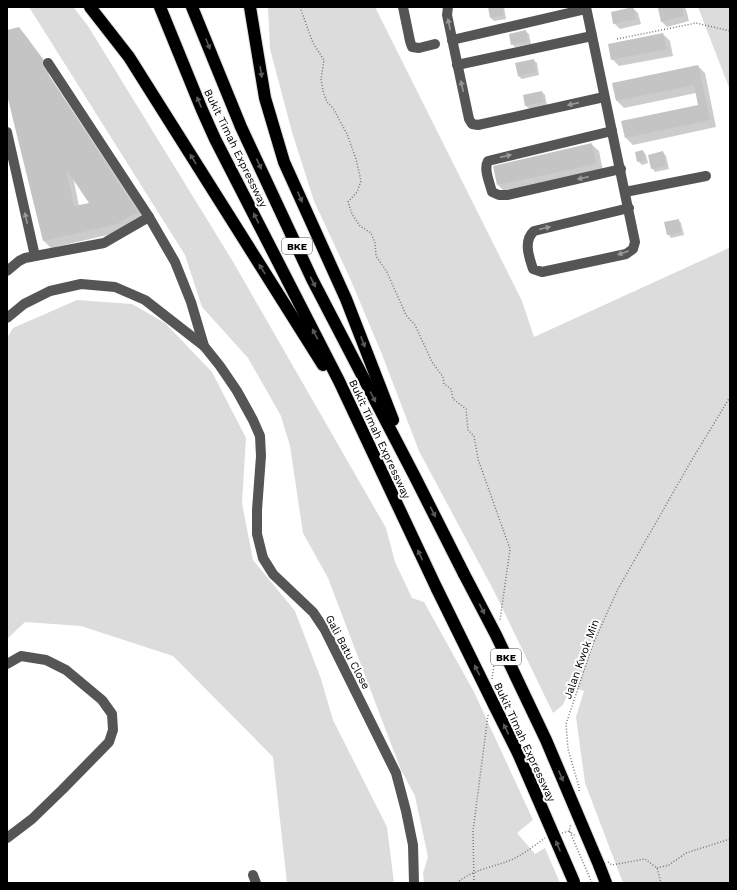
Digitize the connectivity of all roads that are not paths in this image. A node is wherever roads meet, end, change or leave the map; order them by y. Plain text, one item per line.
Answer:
1 (90, 7) edge
2 (250, 7) edge
3 (253, 7) edge
4 (403, 7) edge
5 (448, 7) edge
6 (192, 8) edge
7 (586, 8) edge
8 (161, 10) edge
9 (96, 12) edge
10 (255, 34) junction
11 (592, 36) junction
12 (452, 40) junction
13 (435, 44) dead end
14 (48, 63) dead end
15 (457, 65) junction
16 (604, 97) junction
17 (612, 131) junction
18 (7, 132) edge
19 (621, 170) junction
20 (706, 176) dead end
21 (625, 192) junction
22 (629, 208) junction
23 (148, 217) junction
24 (35, 256) junction
25 (7, 271) edge
26 (7, 318) edge
27 (204, 346) junction
28 (339, 381) junction
29 (415, 477) junction
30 (7, 664) edge
31 (7, 838) edge
32 (414, 883) edge
33 (574, 883) edge
34 (606, 883) edge

1 - 9 highway
2 - 10 highway
3 - 10 highway
4 - 13 street
12 -> 5 street
6 -> 29 highway, Bukit Timah Expressway / BKE
7 - 11 street
7 - 12 street
28 -> 8 highway, Bukit Timah Expressway / BKE
28 -> 9 highway
10 -> 29 highway
11 - 15 street
11 - 16 street
12 - 15 street
14 - 23 street
16 -> 15 street
16 - 17 street
17 - 19 street
19 -> 17 street
24 -> 18 street
19 - 21 street
20 - 21 street
21 - 22 street
22 -> 22 street
23 - 24 street
23 - 27 street
24 - 25 street
26 - 27 street
27 - 32 street, Gali Batu Close
33 -> 28 highway, Bukit Timah Expressway / BKE, bridge
29 -> 34 highway, Bukit Timah Expressway / BKE, bridge
30 - 31 street

